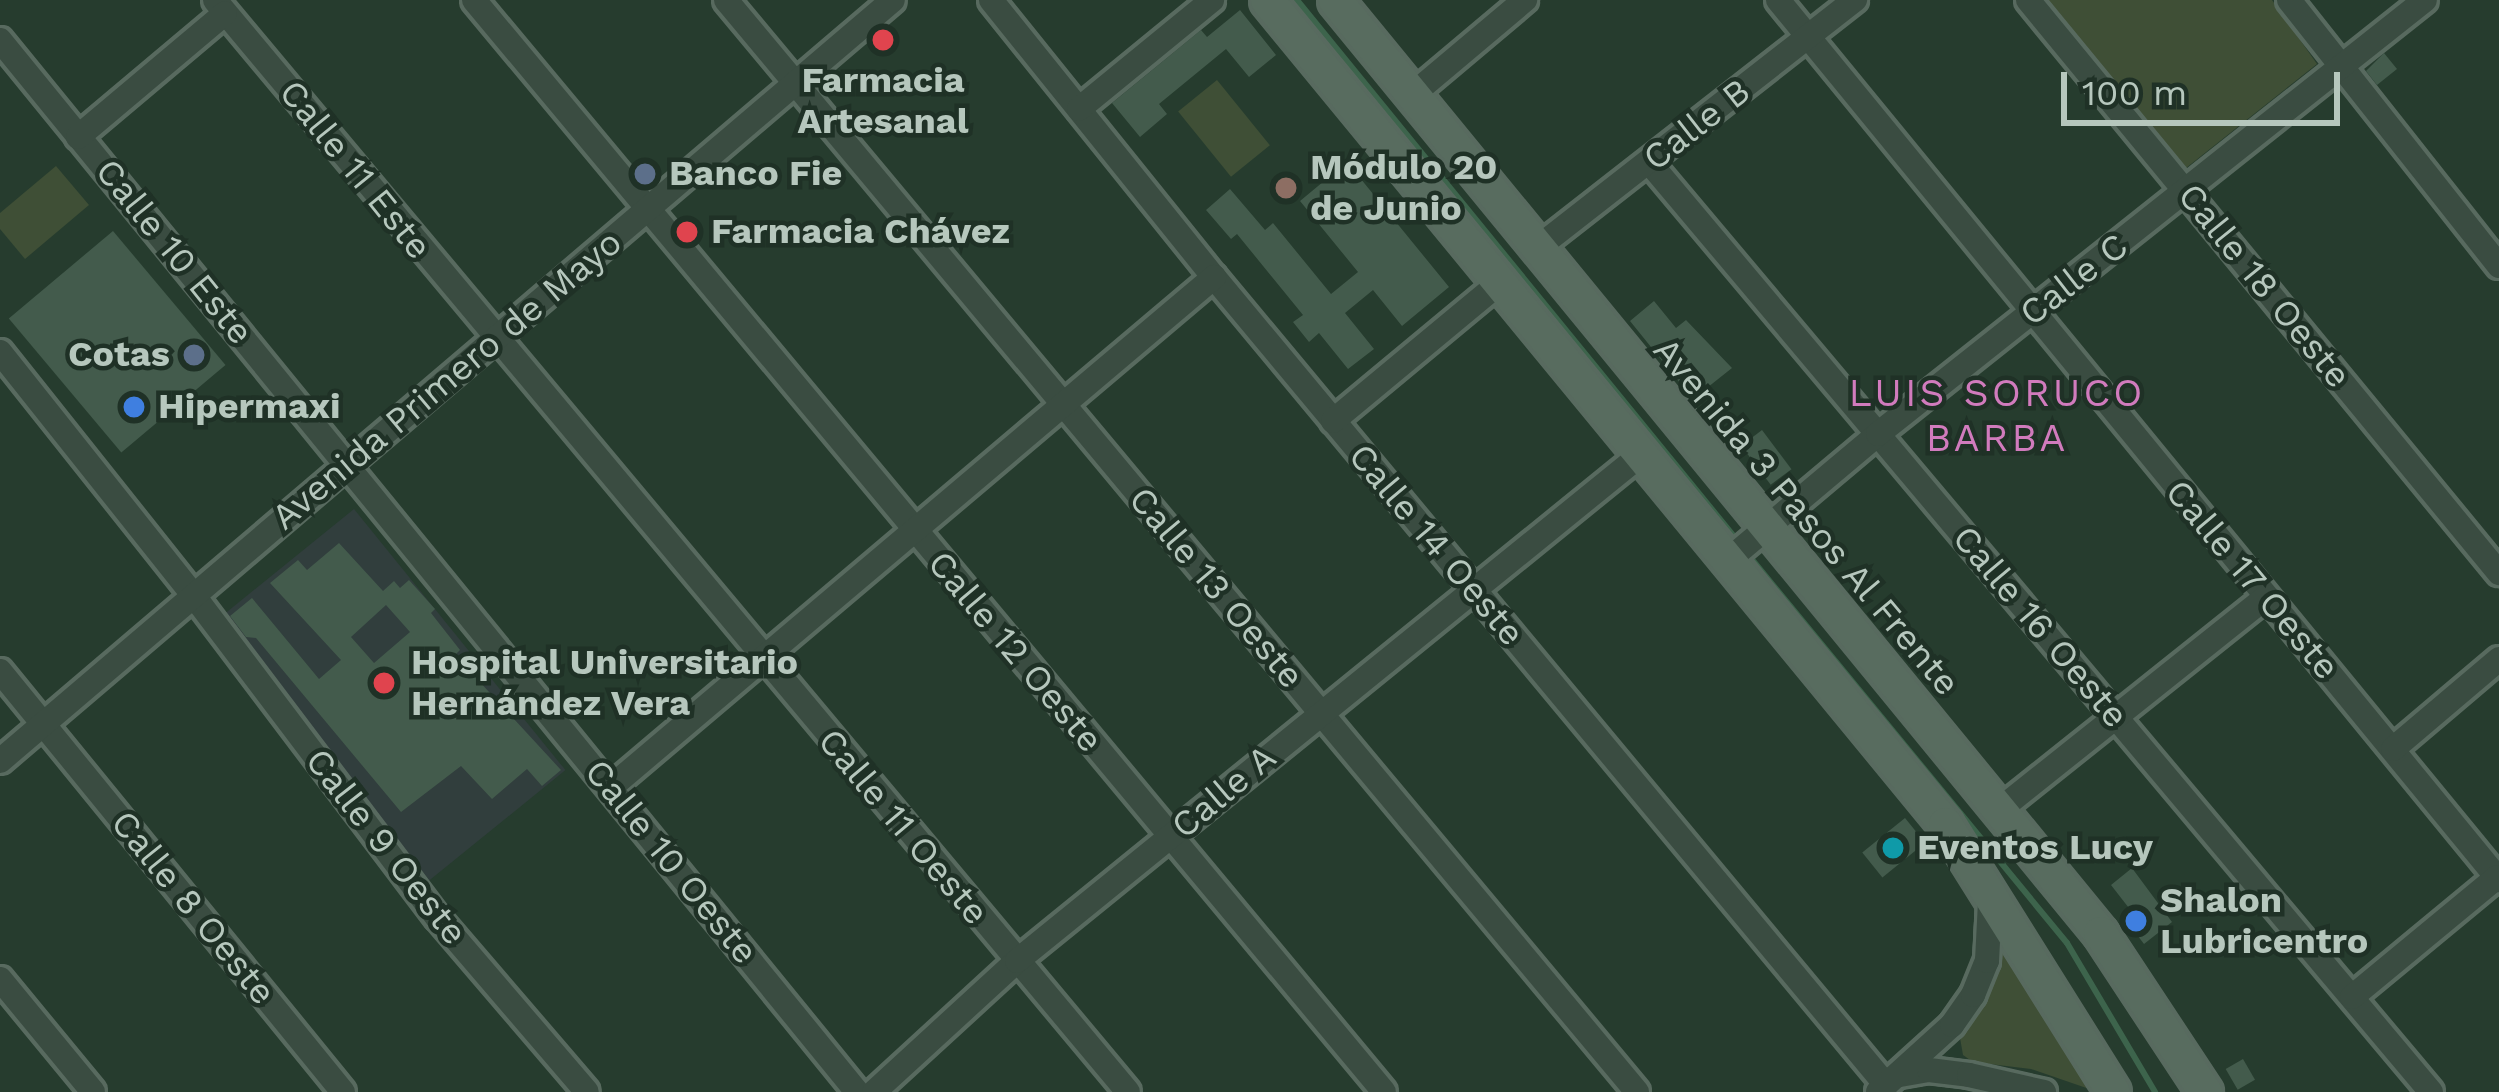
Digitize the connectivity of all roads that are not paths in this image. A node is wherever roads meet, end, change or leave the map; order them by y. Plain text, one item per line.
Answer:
1 (474, 0) edge
2 (726, 0) edge
3 (893, 0) edge
4 (991, 0) edge
5 (1212, 0) edge
6 (1267, 0) edge
7 (1335, 0) edge
8 (1525, 0) edge
9 (1778, 0) edge
10 (1856, 0) edge
11 (2028, 0) edge
12 (2289, 0) edge
13 (2425, 0) edge
14 (220, 6) edge
15 (1809, 38) junction
16 (0, 40) edge
17 (2341, 66) junction
18 (795, 84) junction
19 (1412, 95) junction
20 (1078, 109) junction
21 (78, 136) junction
22 (1649, 162) junction
23 (2186, 191) junction
24 (645, 212) junction
25 (1536, 249) junction
26 (2499, 266) edge
27 (1214, 277) junction
28 (1498, 285) junction
29 (2030, 314) junction
30 (495, 339) junction
31 (0, 352) edge
32 (1064, 404) junction
33 (1333, 421) junction
34 (1878, 434) junction
35 (1638, 457) junction
36 (348, 464) junction
37 (914, 532) junction
38 (1745, 546) junction
39 (2499, 573) edge
40 (1472, 589) junction
41 (194, 596) junction
42 (2266, 597) junction
43 (2499, 658) edge
44 (762, 660) junction
45 (0, 670) edge
46 (1320, 713) junction
47 (2116, 718) junction
48 (44, 724) junction
49 (2393, 749) junction
50 (0, 760) edge
51 (611, 788) junction
52 (1998, 811) junction
53 (1171, 836) junction
54 (2498, 879) edge
55 (1989, 887) junction
56 (1017, 961) junction
57 (0, 979) edge
58 (2352, 997) junction
59 (1888, 1084) edge
60 (93, 1092) edge
61 (343, 1092) edge
62 (587, 1092) edge
63 (857, 1092) edge
64 (874, 1092) edge
65 (1128, 1092) edge
66 (1384, 1092) edge
67 (1636, 1092) edge
68 (2044, 1092) edge
69 (2113, 1092) edge
70 (2205, 1092) edge
71 (2431, 1092) edge

1 - 24 street, Calle 12 Oeste
2 - 18 street, Calle 13 Oeste
3 - 18 street, Avenida Primero de Mayo
4 - 20 street, Calle 14 Oeste
5 - 20 street
6 - 28 main road, Avenida 3 Pasos Al Frente
7 - 19 main road, Avenida 3 Pasos Al Frente
8 - 19 street
9 - 15 street, Calle 17 Oeste
10 - 15 street, Calle B
11 - 23 street, Calle 18 Oeste
12 - 17 street
13 - 17 street, Calle C
14 - 21 street
14 - 30 street, Calle 11 Este
15 - 22 street, Calle B
15 - 29 street, Calle 17 Oeste
16 - 21 street, Calle 10 Este
17 - 23 street, Calle C
17 - 26 street
18 - 24 street, Avenida Primero de Mayo
18 - 32 street, Calle 13 Oeste
19 - 25 main road, Avenida 3 Pasos Al Frente
20 - 27 street, Calle 14 Oeste
21 - 36 street, Calle 10 Este
22 - 25 street, Calle B
22 - 34 street, Calle 16 Oeste
23 - 29 street, Calle C
23 - 39 street, Calle 18 Oeste
24 - 30 street, Avenida Primero de Mayo
24 - 37 street, Calle 12 Oeste
25 - 38 main road, Avenida 3 Pasos Al Frente
27 - 32 street
27 - 33 street, Calle 14 Oeste
28 - 33 street
28 - 35 main road, Avenida 3 Pasos Al Frente
29 - 34 street, Calle C
29 - 42 street, Calle 17 Oeste
30 - 36 street, Avenida Primero de Mayo
30 - 44 street, Calle 11 Oeste
31 - 41 street, Calle 9 Oeste
32 - 37 street
32 - 46 street, Calle 13 Oeste
33 - 40 street, Calle 14 Oeste
34 - 38 street, Calle C
34 - 47 street, Calle 16 Oeste
35 - 38 main road, Avenida 3 Pasos Al Frente
35 - 40 street, Calle A
36 - 41 street, Avenida Primero de Mayo
36 - 51 street, Calle 10 Oeste
37 - 44 street
37 - 53 street, Calle 12 Oeste
38 - 52 main road, Avenida 3 Pasos Al Frente
38 - 55 main road, Avenida 3 Pasos Al Frente
40 - 46 street, Calle A
40 - 59 street, Calle 14 Oeste
41 - 48 street, Avenida Primero de Mayo
41 - 62 street, Calle 9 Oeste
42 - 47 street
42 - 49 street, Calle 17 Oeste
43 - 49 street
44 - 51 street
44 - 56 street, Calle 11 Oeste
45 - 48 street, Calle 8 Oeste
46 - 53 street, Calle A
46 - 67 street, Calle 13 Oeste
47 - 52 street
47 - 58 street, Calle 16 Oeste
48 - 50 street, Avenida Primero de Mayo
48 - 61 street, Calle 8 Oeste
49 - 54 street, Calle 17 Oeste
51 - 63 street, Calle 10 Oeste
52 - 70 main road, Avenida 3 Pasos Al Frente
53 - 56 street, Calle A
53 - 66 street, Calle 12 Oeste
54 - 58 street
55 - 59 street
55 - 69 main road, Avenida 3 Pasos Al Frente
56 - 64 street, Calle A
56 - 65 street, Calle 11 Oeste
57 - 60 street
58 - 71 street, Calle 16 Oeste
59 - 68 street

